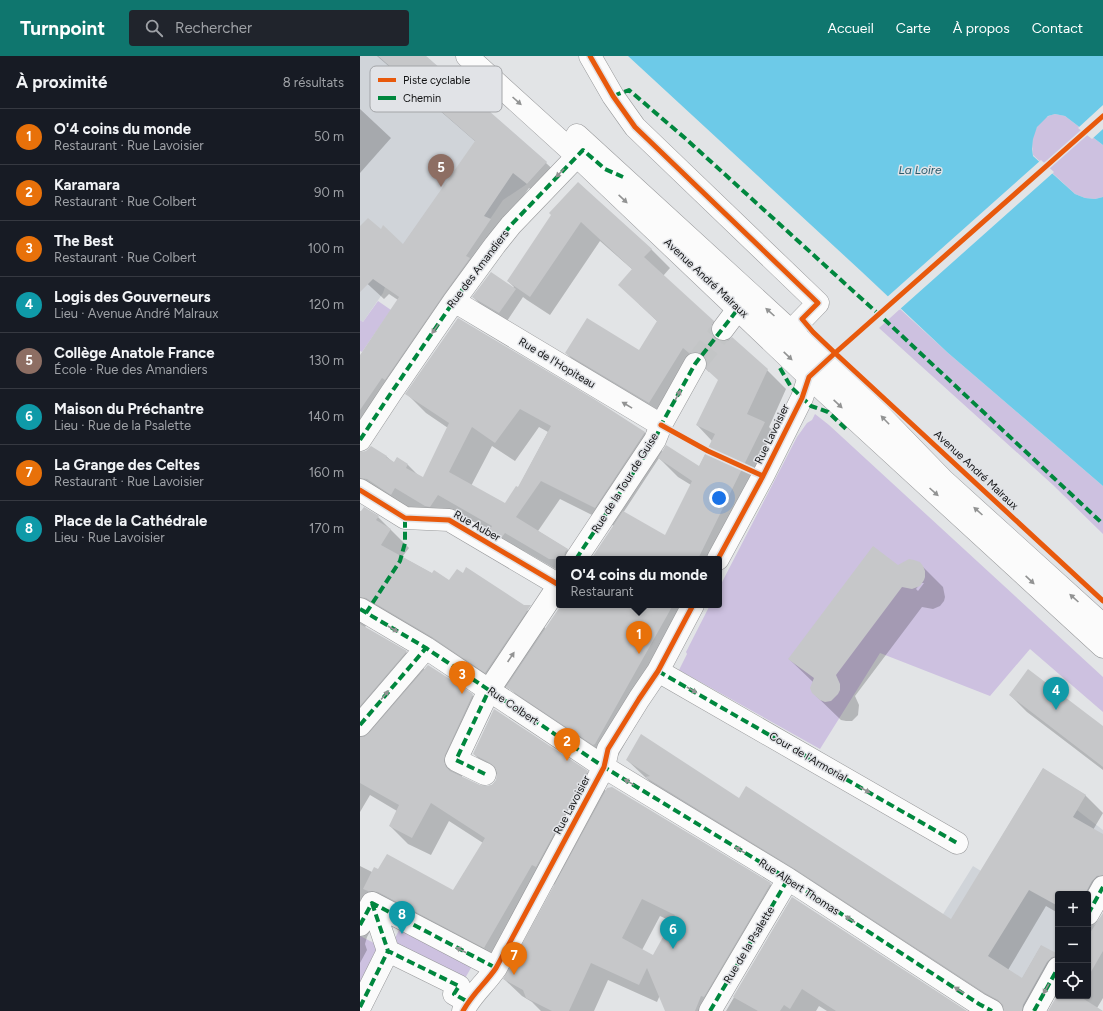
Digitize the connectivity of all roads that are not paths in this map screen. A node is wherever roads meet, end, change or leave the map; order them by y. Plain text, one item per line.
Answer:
1 (467, 56) edge
2 (488, 56) edge
3 (590, 56) edge
4 (478, 66) edge
5 (499, 66) edge
6 (502, 69) edge
7 (502, 88) edge
8 (577, 156) junction
9 (623, 177) junction
10 (454, 301) junction
11 (745, 302) junction
12 (723, 329) tunnel mouth
13 (791, 331) junction
14 (825, 363) junction
15 (695, 364) tunnel mouth
16 (809, 377) junction
17 (661, 425) junction
18 (360, 440) edge
19 (360, 490) edge
20 (578, 556) edge
21 (720, 556) edge
22 (556, 583) edge
23 (556, 590) edge
24 (691, 608) edge
25 (360, 609) edge
26 (1103, 625) edge
27 (426, 648) junction
28 (1103, 648) edge
29 (658, 671) junction
30 (489, 690) junction
31 (360, 724) edge
32 (604, 767) junction
33 (485, 774) dead end
34 (957, 843) dead end
35 (788, 879) junction
36 (1103, 887) edge
37 (372, 902) junction
38 (1091, 909) edge
39 (360, 925) edge
40 (388, 951) junction
41 (496, 968) junction
42 (1055, 973) edge
43 (466, 1006) edge
44 (360, 1007) edge
45 (710, 1011) edge
46 (992, 1011) edge
47 (1034, 1011) edge

1 -> 4 street, Avenue André Malraux
2 - 5 street, Avenue André Malraux
3 - 13 street
6 - 9 street, Avenue André Malraux
7 -> 8 street, Avenue André Malraux
8 - 9 street
8 -> 10 street, Rue des Amandiers
8 -> 11 street, Avenue André Malraux
9 - 11 street, Avenue André Malraux
17 -> 10 street, Rue de l'Hopiteau
10 -> 18 street, Rue des Amandiers
11 - 12 street
13 -> 11 street, Avenue André Malraux
11 -> 16 street, Avenue André Malraux
13 - 14 street, Avenue André Malraux
14 - 16 street
26 -> 14 street, Avenue André Malraux
17 -> 15 street, Rue de la Tour de Guise
16 - 21 street, Rue Lavoisier
16 -> 28 street, Avenue André Malraux
17 - 20 street, Rue de la Tour de Guise
19 - 22 street, Rue Auber
30 -> 23 street
24 - 29 street, Rue Lavoisier
25 -> 27 street, Rue Colbert
27 - 30 street, Rue Colbert
31 -> 27 street
29 - 32 street, Rue Lavoisier
29 -> 34 street, Cour de l'Armorial
30 - 32 street, Rue Colbert
30 - 33 street
35 -> 32 street, Rue Albert Thomas
32 - 41 street, Rue Lavoisier
35 - 45 street, Rue de la Psalette
46 -> 35 street, Rue Albert Thomas
36 - 38 street
37 - 39 street
37 - 40 street
41 -> 37 street
40 - 43 street
40 - 44 street
41 - 43 street, Rue Lavoisier
42 -> 47 street

